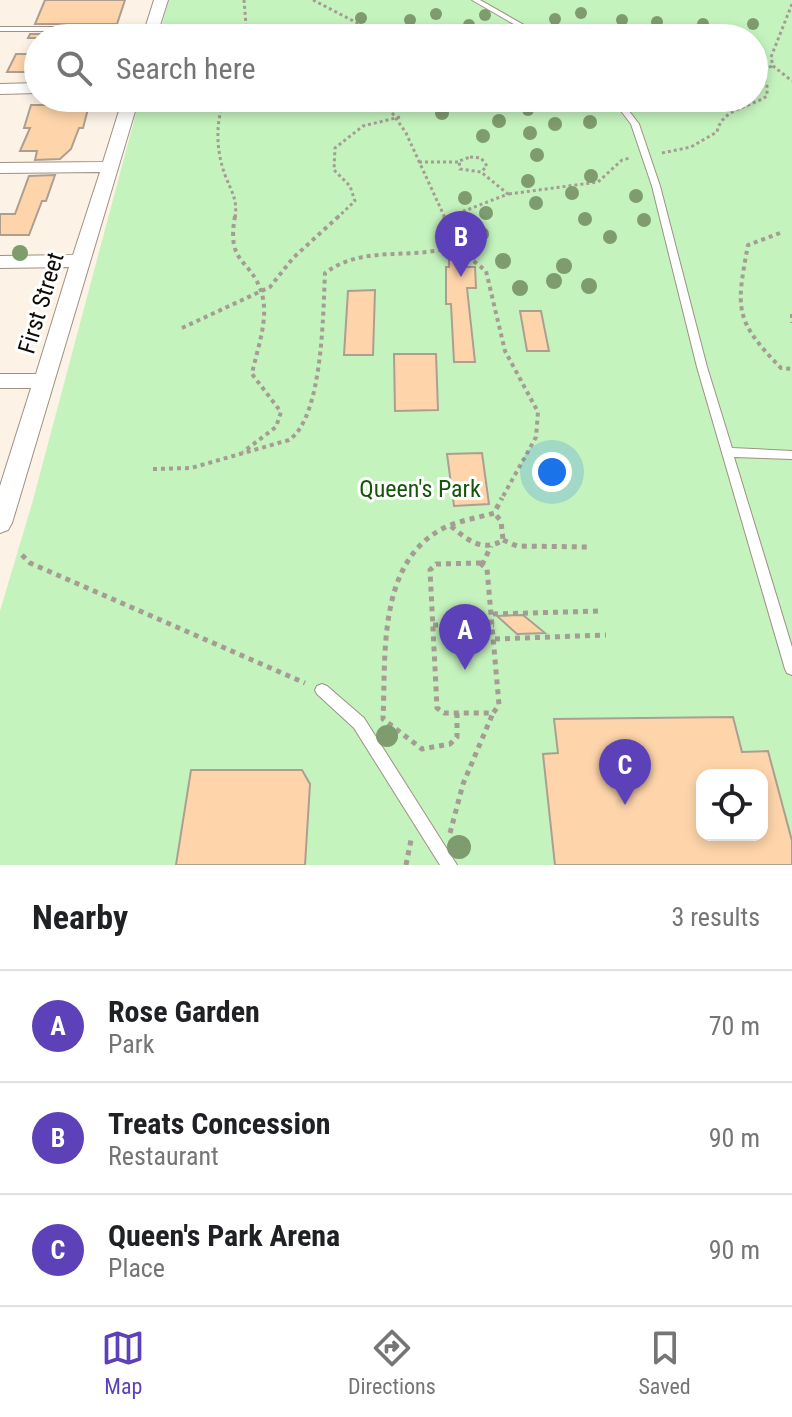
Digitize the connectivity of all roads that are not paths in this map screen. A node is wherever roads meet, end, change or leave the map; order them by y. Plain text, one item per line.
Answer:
1 (161, 0) edge
2 (475, 0) edge
3 (153, 24) edge
4 (518, 24) edge
5 (0, 29) edge
6 (24, 30) edge
7 (24, 88) edge
8 (0, 89) edge
9 (127, 112) edge
10 (626, 112) edge
11 (110, 167) junction
12 (0, 168) edge
13 (81, 261) junction
14 (0, 262) edge
15 (0, 381) edge
16 (44, 381) junction
17 (727, 452) junction
18 (792, 455) edge
19 (0, 523) edge
20 (792, 669) edge
21 (322, 690) road end
22 (449, 865) edge

1 - 3 street
2 - 4 lane
5 - 6 lane
7 - 8 street
9 - 11 street, First Street
10 - 17 lane
11 - 12 street
11 - 13 street, First Street
13 - 14 street
13 - 16 street, First Street
15 - 16 street
16 - 19 street, First Street
17 - 18 lane
17 - 20 lane
21 - 22 lane

